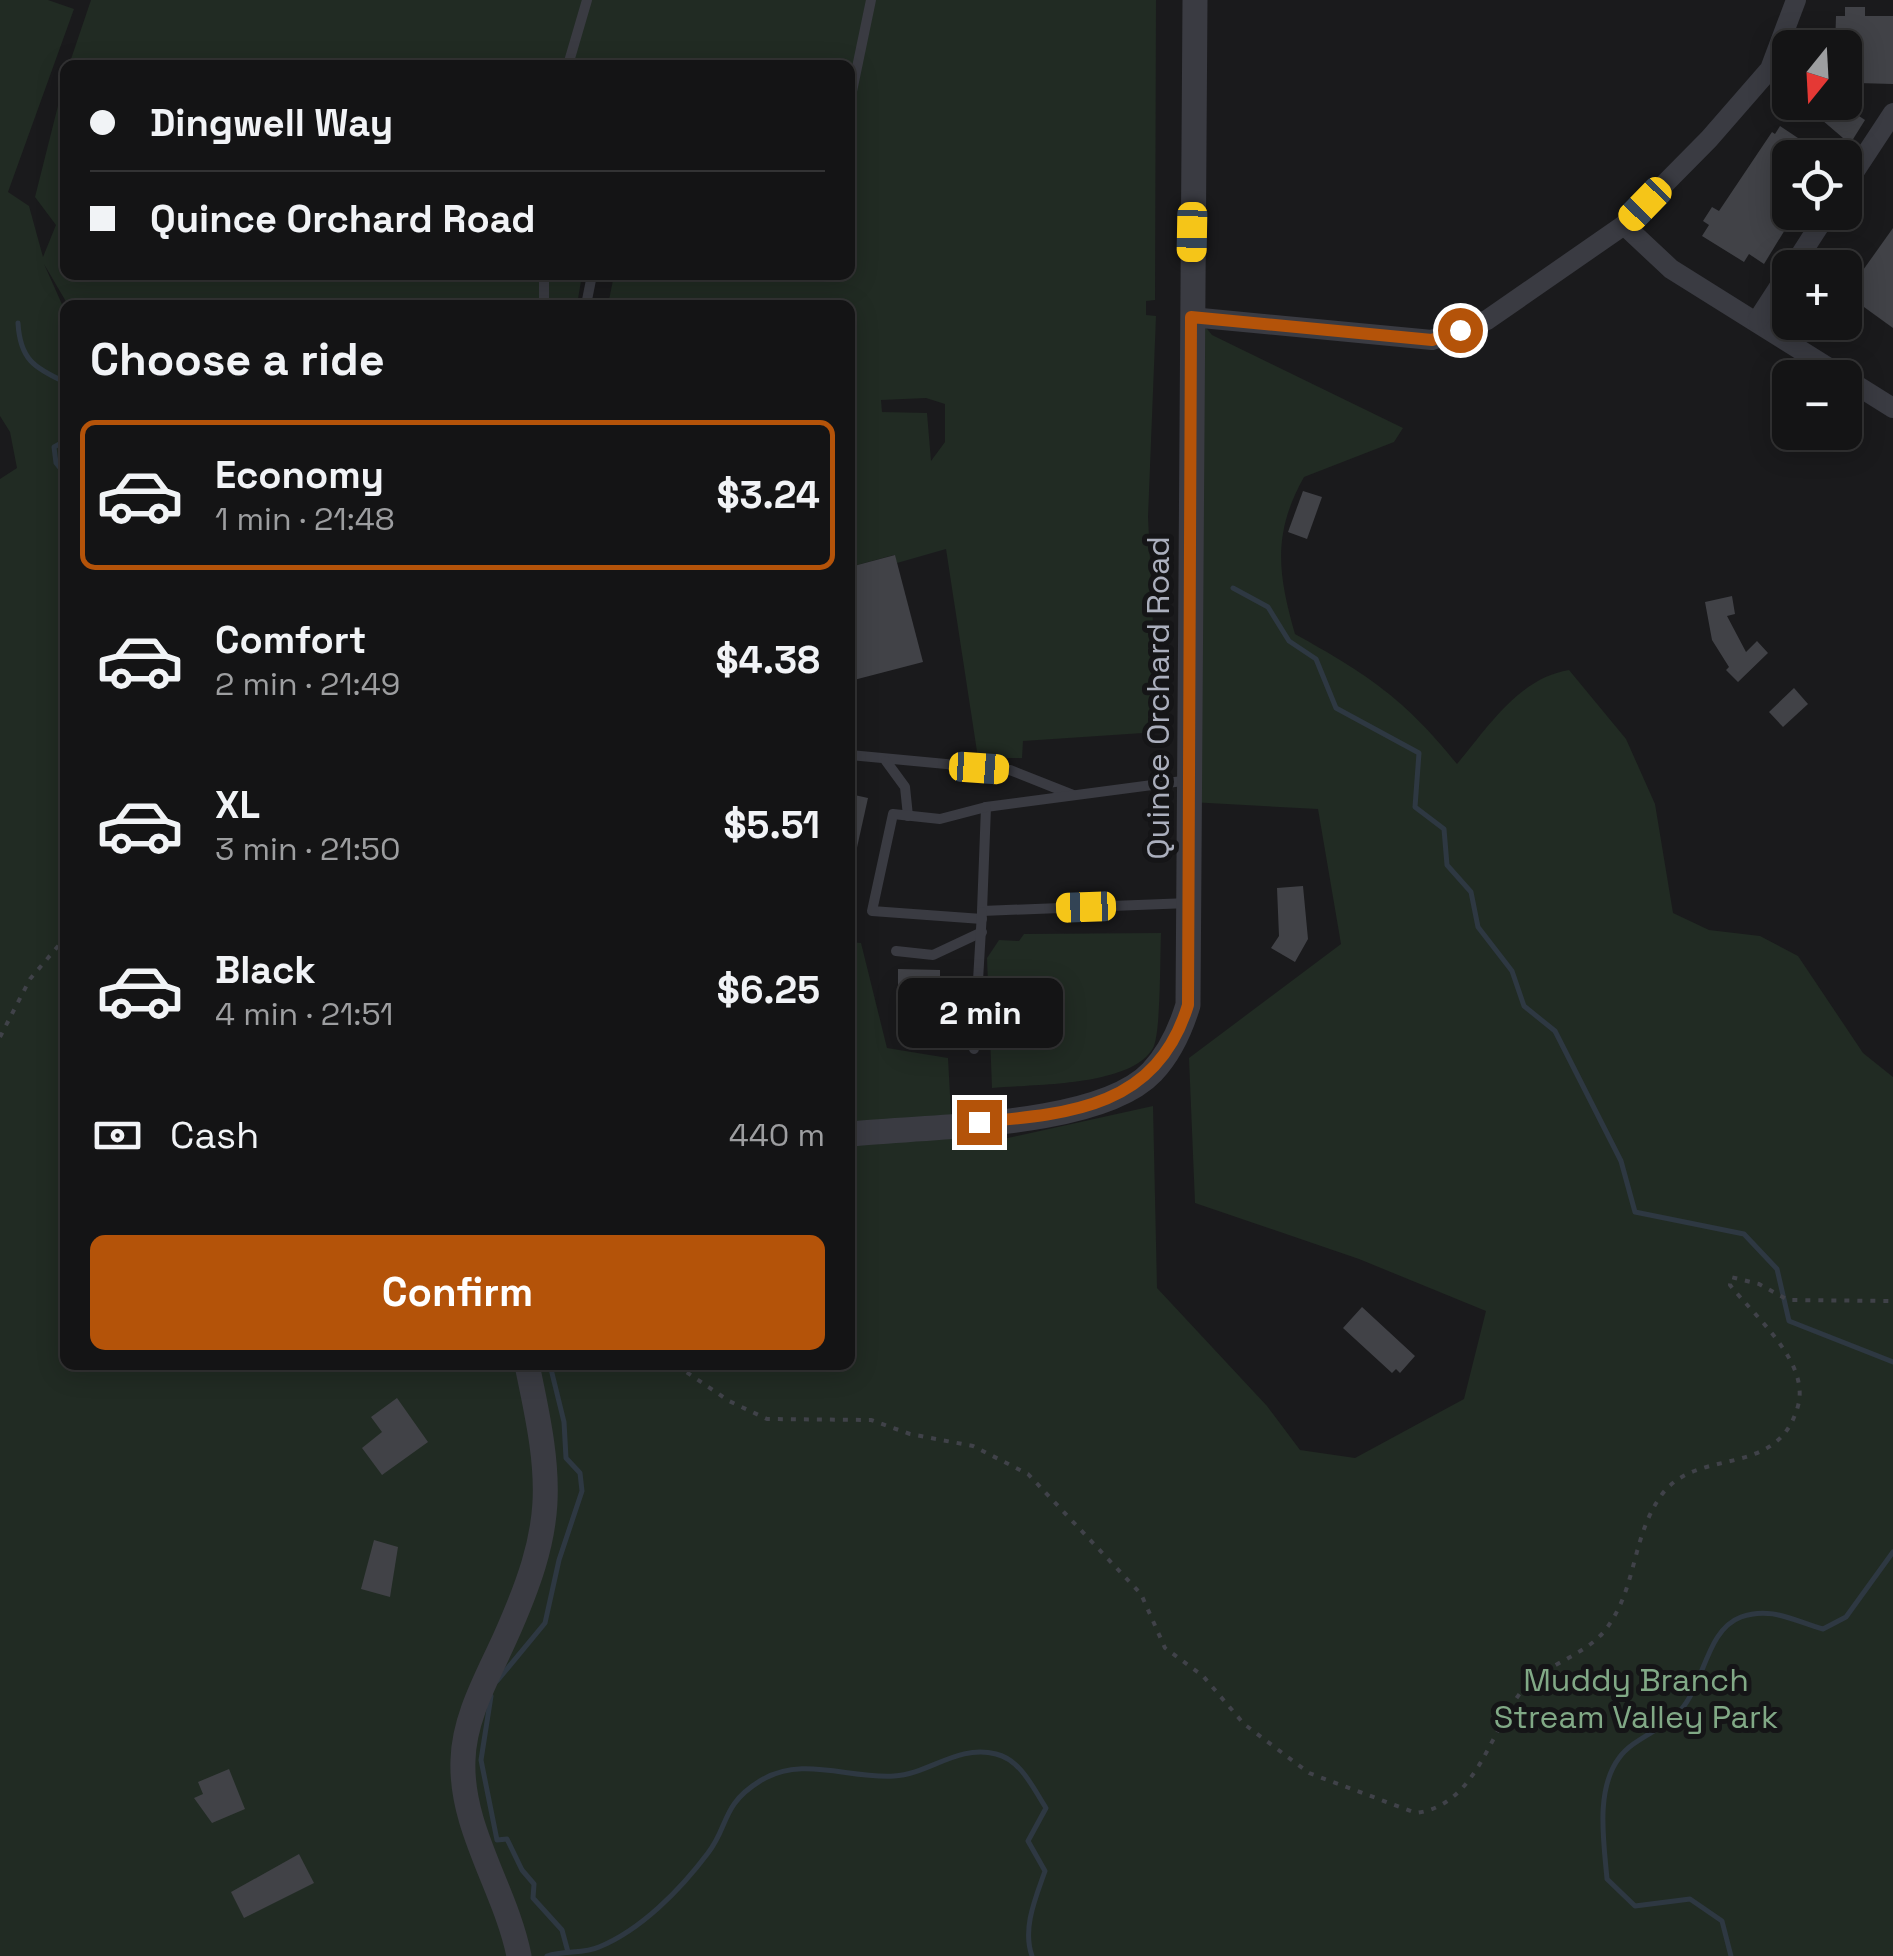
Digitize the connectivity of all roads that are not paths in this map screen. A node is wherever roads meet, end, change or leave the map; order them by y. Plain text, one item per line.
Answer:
1 (587, 0) edge
2 (870, 0) edge
3 (1196, 0) edge
4 (1796, 0) edge
5 (569, 60) edge
6 (855, 76) edge
7 (1893, 114) edge
8 (1862, 160) edge
9 (1624, 225) junction
10 (1772, 298) edge
11 (1191, 317) junction
12 (1757, 321) junction
13 (1893, 408) edge
14 (855, 756) edge
15 (886, 761) junction
16 (1190, 780) junction
17 (1074, 796) junction
18 (986, 807) junction
19 (908, 816) junction
20 (1190, 903) junction
21 (982, 915) junction
22 (982, 932) junction
23 (896, 951) dead end
24 (974, 1049) dead end
25 (855, 1134) edge
26 (528, 1370) edge
27 (519, 1953) edge

1 - 5 lane
2 - 6 lane
3 - 11 street, Quince Orchard Road
4 - 9 street
7 - 8 street
9 - 11 street
9 - 12 street
10 - 12 street
11 - 16 street, Quince Orchard Road
12 - 13 street
14 - 15 lane
15 - 17 lane
15 - 19 lane
16 - 17 lane
16 - 20 street, Quince Orchard Road
17 - 18 lane
18 - 19 lane
18 - 21 lane
19 - 21 lane
20 - 21 lane
20 - 25 street, Quince Orchard Road
21 - 22 lane
22 - 23 lane
22 - 24 lane
26 - 27 street

